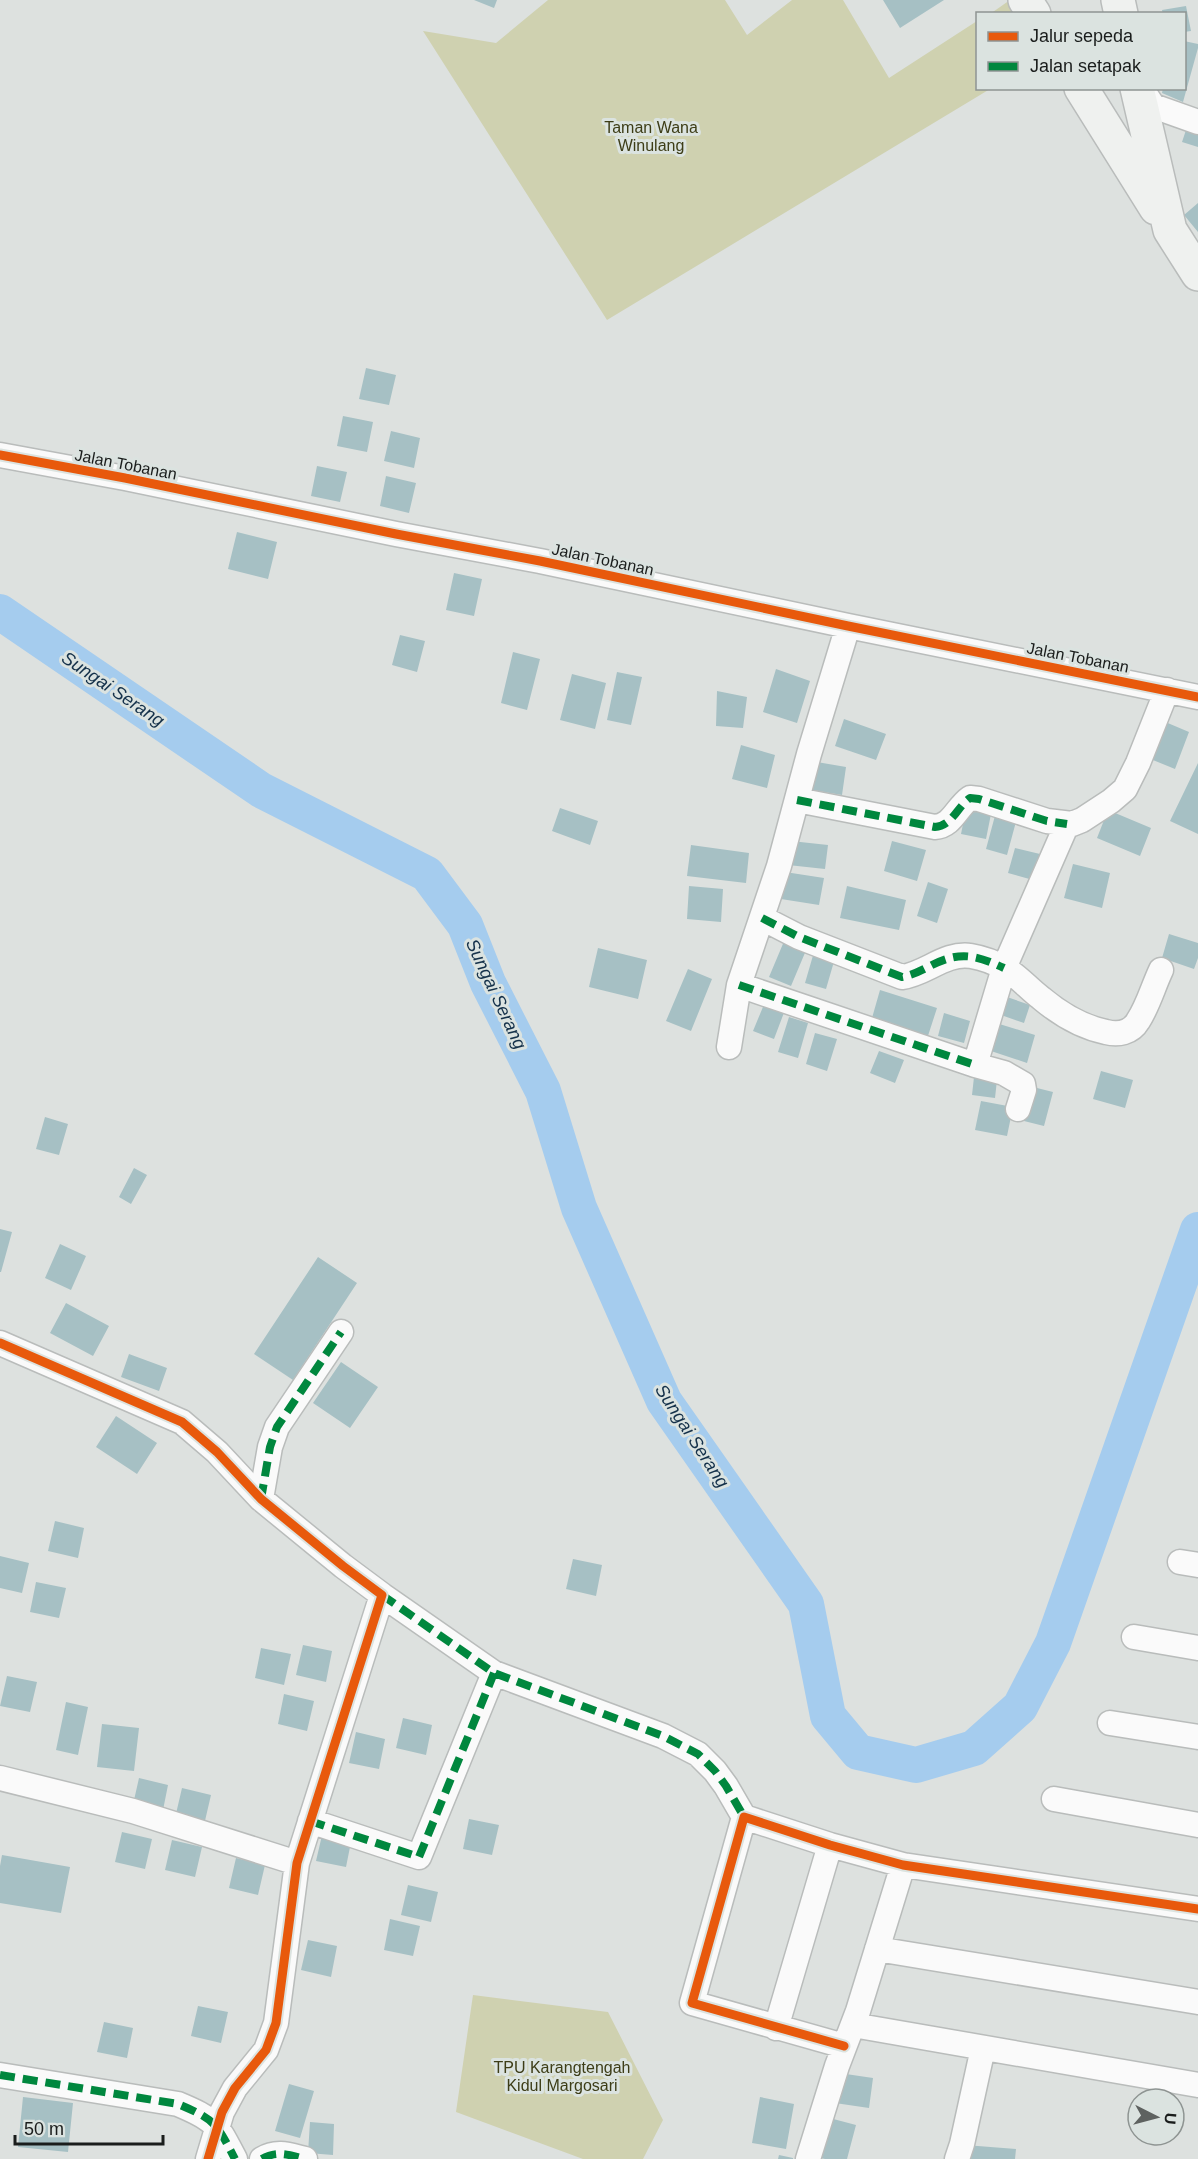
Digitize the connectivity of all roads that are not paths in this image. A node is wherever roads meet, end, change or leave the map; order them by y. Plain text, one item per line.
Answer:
1 (1082, 90) edge
2 (1139, 90) edge
3 (1141, 90) edge
4 (1198, 122) edge
5 (1170, 230) junction
6 (1198, 274) edge
7 (0, 455) edge
8 (848, 626) junction
9 (1167, 690) junction
10 (1198, 697) edge
11 (797, 800) junction
12 (1066, 824) junction
13 (762, 918) junction
14 (1004, 968) junction
15 (1161, 970) dead end
16 (739, 985) junction
17 (729, 1047) dead end
18 (975, 1065) junction
19 (1018, 1109) dead end
20 (341, 1332) dead end
21 (0, 1343) edge
22 (261, 1499) junction
23 (382, 1595) junction
24 (1134, 1637) dead end
25 (1198, 1648) edge
26 (494, 1673) junction
27 (1110, 1723) dead end
28 (1198, 1737) edge
29 (0, 1778) edge
30 (1054, 1799) dead end
31 (744, 1817) junction
32 (310, 1821) junction
33 (1198, 1825) edge
34 (830, 1845) junction
35 (297, 1863) junction
36 (903, 1865) junction
37 (1198, 1909) edge
38 (877, 1949) junction
39 (1198, 2002) edge
40 (776, 2028) junction
41 (848, 2036) junction
42 (983, 2048) junction
43 (0, 2074) edge
44 (1198, 2085) edge
45 (218, 2126) junction
46 (208, 2159) edge
47 (235, 2159) edge
48 (262, 2159) edge
49 (305, 2159) edge
50 (808, 2159) edge
51 (957, 2159) edge

1 - 5 main road
2 - 5 main road
3 - 4 street
5 - 6 main road
7 - 8 street, Jalan Tobanan
8 - 9 street, Jalan Tobanan
8 - 11 street
9 - 10 street, Jalan Tobanan
9 - 12 street
11 - 12 street
11 - 13 street
12 - 14 street
13 - 14 street
13 - 16 street
14 - 15 street
14 - 18 street
16 - 17 street
16 - 18 street
18 - 19 street
20 - 22 street
21 - 22 street
22 - 23 street
23 - 26 street
23 - 32 street
24 - 25 street
26 - 31 street
26 - 32 street
27 - 28 street
29 - 35 street
30 - 33 street
31 - 34 street
31 - 40 street
32 - 35 street
34 - 36 street
34 - 40 street
35 - 45 street
36 - 37 street
36 - 38 street
38 - 39 street
38 - 41 street
40 - 41 street
41 - 42 street
41 - 50 street
42 - 44 street
42 - 51 street
43 - 45 street
45 - 46 street
45 - 47 street
48 - 49 street

